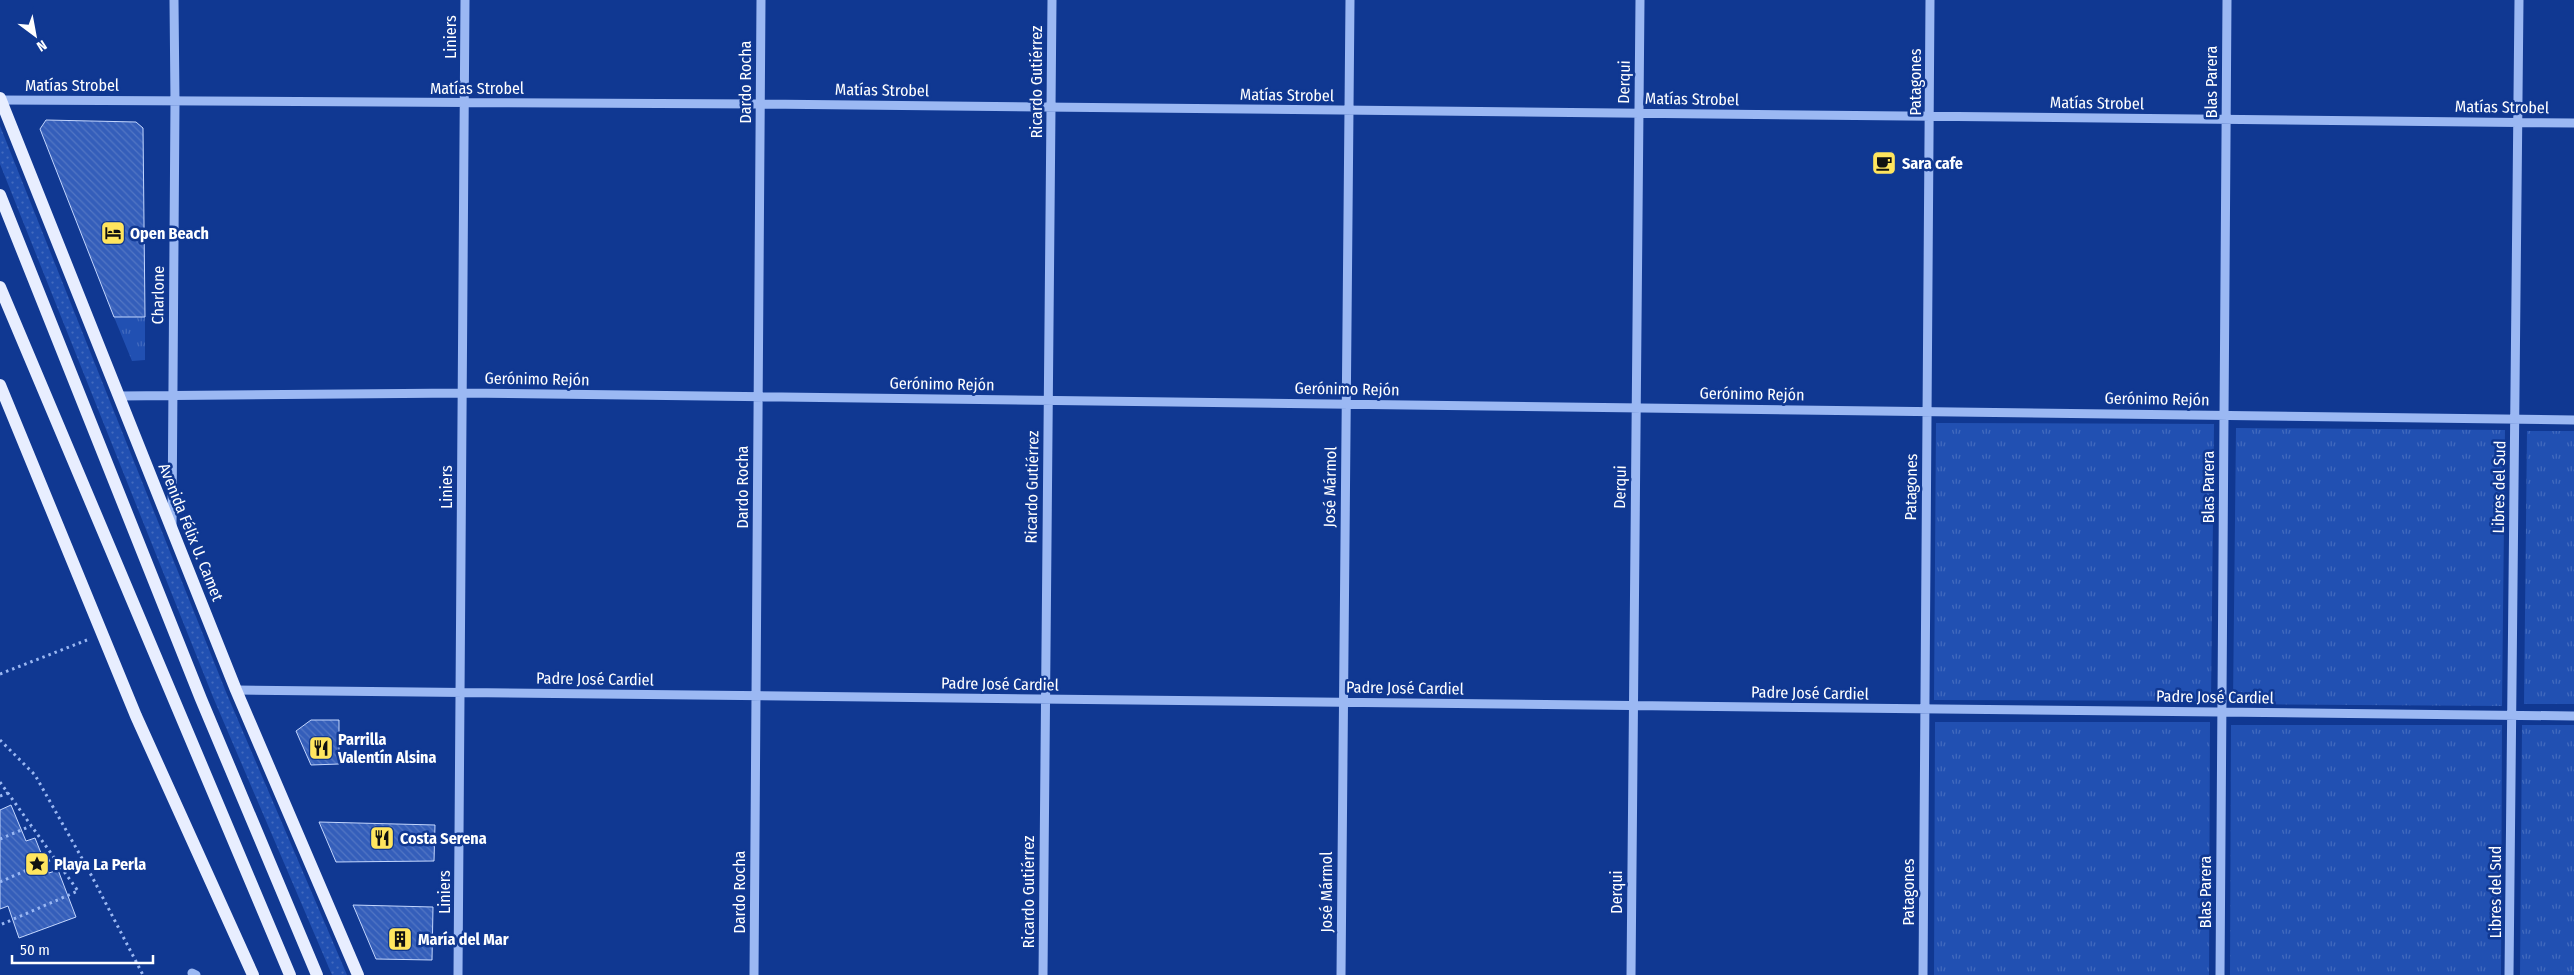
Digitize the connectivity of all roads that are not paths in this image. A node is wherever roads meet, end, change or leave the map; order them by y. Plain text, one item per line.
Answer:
1 (174, 0) edge
2 (465, 0) edge
3 (761, 0) edge
4 (1052, 0) edge
5 (1350, 0) edge
6 (1640, 0) edge
7 (1930, 0) edge
8 (2227, 0) edge
9 (2519, 0) edge
10 (0, 99) edge
11 (175, 101) junction
12 (465, 102) junction
13 (760, 104) junction
14 (1051, 107) junction
15 (1349, 110) junction
16 (1639, 113) junction
17 (1929, 116) junction
18 (2226, 119) junction
19 (2518, 122) junction
20 (2574, 123) edge
21 (0, 195) edge
22 (0, 287) edge
23 (0, 385) edge
24 (462, 393) junction
25 (172, 395) junction
26 (119, 396) junction
27 (758, 396) junction
28 (1048, 401) junction
29 (1346, 404) junction
30 (1636, 408) junction
31 (1927, 411) junction
32 (2224, 415) junction
33 (2515, 419) junction
34 (2574, 420) edge
35 (172, 530) junction
36 (236, 690) junction
37 (460, 693) junction
38 (756, 696) junction
39 (1045, 699) junction
40 (1343, 702) junction
41 (1632, 706) junction
42 (1924, 709) junction
43 (2221, 712) junction
44 (2511, 715) junction
45 (2574, 716) edge
46 (253, 975) edge
47 (290, 975) edge
48 (317, 975) edge
49 (358, 975) edge
50 (458, 975) edge
51 (754, 975) edge
52 (1043, 975) edge
53 (1341, 975) edge
54 (1630, 975) edge
55 (1923, 975) edge
56 (2220, 975) edge
57 (2509, 975) edge

1 - 11 street, Charlone
2 - 12 street, Liniers
3 - 13 street, Dardo Rocha
4 - 14 street, Ricardo Gutiérrez
5 - 15 street, José Mármol
6 - 16 street, Derqui
7 - 17 street, Patagones
8 - 18 street, Blas Parera
9 - 19 street, Libres del Sud
10 - 11 street, Matías Strobel
10 - 26 main road, Avenida Félix U. Camet
11 - 12 street, Matías Strobel
11 - 25 street, Charlone
12 - 13 street, Matías Strobel
12 - 24 street, Liniers
13 - 14 street, Matías Strobel
13 - 27 street, Dardo Rocha
14 - 15 street, Matías Strobel
14 - 28 street, Ricardo Gutiérrez
15 - 16 street, Matías Strobel
15 - 29 street, José Mármol
16 - 17 street, Matías Strobel
16 - 30 street, Derqui
17 - 18 street, Matías Strobel
17 - 31 street, Patagones
18 - 19 street, Matías Strobel
18 - 32 street, Blas Parera
19 - 20 street, Matías Strobel
19 - 33 street, Libres del Sud
21 - 48 main road
22 - 47 main road
23 - 46 main road
24 - 25 street, Gerónimo Rejón
24 - 27 street, Gerónimo Rejón
24 - 37 street, Liniers
25 - 26 street, Gerónimo Rejón
25 - 35 street, Charlone
26 - 35 main road, Avenida Félix U. Camet
27 - 28 street, Gerónimo Rejón
27 - 38 street, Dardo Rocha
28 - 29 street, Gerónimo Rejón
28 - 39 street, Ricardo Gutiérrez
29 - 30 street, Gerónimo Rejón
29 - 40 street, José Mármol
30 - 31 street, Gerónimo Rejón
30 - 41 street, Derqui
31 - 32 street, Gerónimo Rejón
31 - 42 street, Patagones
32 - 33 street, Gerónimo Rejón
32 - 43 street, Blas Parera
33 - 34 street, Gerónimo Rejón
33 - 44 street, Libres del Sud
35 - 36 main road, Avenida Félix U. Camet
36 - 37 street, Padre José Cardiel
36 - 49 main road, Avenida Félix U. Camet
37 - 38 street, Padre José Cardiel
37 - 50 street, Liniers
38 - 39 street, Padre José Cardiel
38 - 51 street, Dardo Rocha
39 - 40 street, Padre José Cardiel
39 - 52 street, Ricardo Gutiérrez
40 - 41 street, Padre José Cardiel
40 - 53 street, José Mármol
41 - 42 street, Padre José Cardiel
41 - 54 street, Derqui
42 - 43 street, Padre José Cardiel
42 - 55 street, Patagones
43 - 44 street, Padre José Cardiel
43 - 56 street, Blas Parera
44 - 45 street, Padre José Cardiel
44 - 57 street, Libres del Sud

